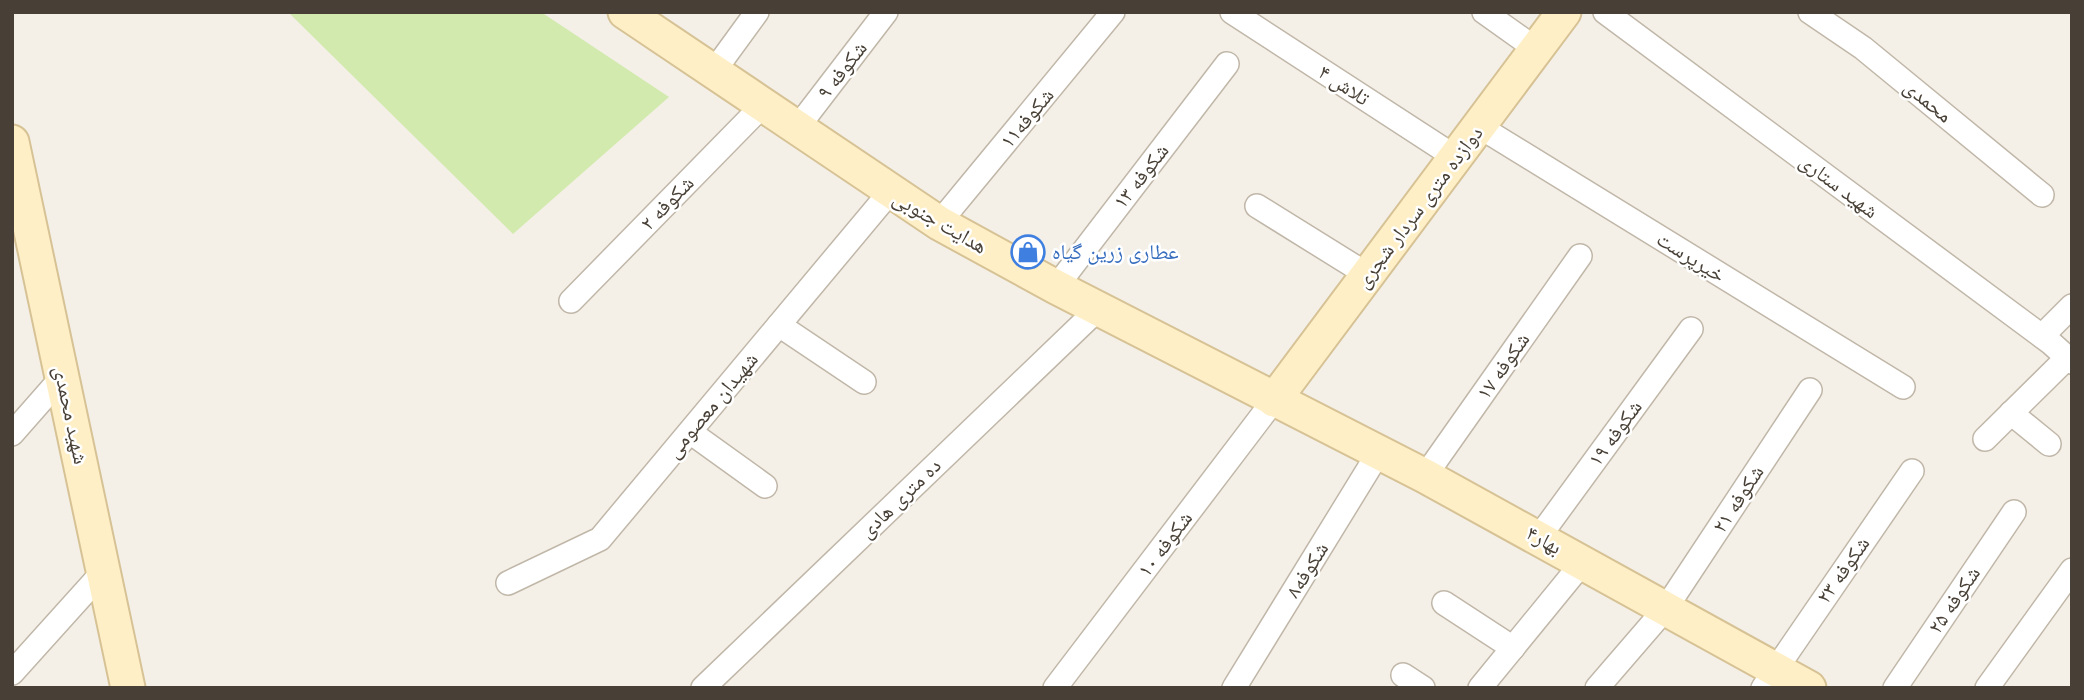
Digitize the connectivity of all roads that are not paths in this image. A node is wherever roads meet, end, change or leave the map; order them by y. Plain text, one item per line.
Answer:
1 (625, 12) edge
2 (757, 12) edge
3 (886, 12) edge
4 (1113, 12) edge
5 (1232, 12) edge
6 (1484, 12) edge
7 (1563, 12) edge
8 (1605, 12) edge
9 (1810, 12) edge
10 (1536, 48) junction
11 (1227, 64) dead end
12 (714, 71) junction
13 (763, 105) junction
14 (1480, 127) junction
15 (797, 128) junction
16 (12, 142) edge
17 (1455, 157) junction
18 (890, 192) junction
19 (2042, 195) dead end
20 (17, 206) edge
21 (1257, 206) dead end
22 (939, 223) junction
23 (1580, 256) dead end
24 (1367, 275) junction
25 (1056, 287) junction
26 (571, 301) dead end
27 (2072, 306) edge
28 (1098, 309) junction
29 (779, 325) junction
30 (1691, 329) dead end
31 (2042, 336) junction
32 (2069, 360) edge
33 (63, 376) junction
34 (864, 382) dead end
35 (1903, 387) dead end
36 (1810, 390) dead end
37 (1274, 400) junction
38 (2011, 413) junction
39 (690, 432) junction
40 (12, 434) edge
41 (1985, 439) dead end
42 (2049, 444) dead end
43 (1379, 452) junction
44 (1912, 471) dead end
45 (1425, 476) junction
46 (765, 486) dead end
47 (2014, 512) dead end
48 (1539, 537) junction
49 (1583, 562) junction
50 (2072, 570) edge
51 (103, 572) junction
52 (508, 583) dead end
53 (1444, 603) dead end
54 (1666, 608) junction
55 (1513, 648) junction
56 (12, 673) edge
57 (1403, 675) dead end
58 (1769, 678) edge
59 (128, 688) edge
60 (703, 688) edge
61 (1055, 688) edge
62 (1234, 688) edge
63 (1423, 688) edge
64 (1480, 688) edge
65 (1597, 688) edge
66 (1809, 688) edge
67 (1895, 688) edge
68 (1987, 688) edge

1 - 12 street, هدایت جنوبی
2 - 12 street
3 - 15 street, شکوفه ۹
4 - 22 street, شکوفه۱۱
5 - 17 street, تلاش ۴
6 - 10 street
7 - 10 street, دوازده متری سردار شجری
8 - 31 street, شهید ستاری
9 - 19 street, محمدی
10 - 14 street, دوازده متری سردار شجری
11 - 25 street, شکوفه ۱۳
12 - 13 street, هدایت جنوبی
13 - 15 street, هدایت جنوبی
13 - 26 street, شکوفه ۲
14 - 17 street, دوازده متری سردار شجری
14 - 35 street, خیرپرست
15 - 18 street, هدایت جنوبی
16 - 20 street, شهید محمدی
17 - 24 street, دوازده متری سردار شجری
18 - 22 street, هدایت جنوبی
18 - 29 street, شهیدان معصومی
20 - 33 street, شهید محمدی
21 - 24 street
22 - 25 street, هدایت جنوبی
23 - 45 street, شکوفه ۱۷
24 - 37 street, دوازده متری سردار شجری
25 - 28 street, هدایت جنوبی
27 - 31 street
28 - 37 street, هدایت جنوبی
28 - 60 street, ده متری هادی
29 - 34 street
29 - 39 street, شهیدان معصومی
30 - 48 street, شکوفه ۱۹
31 - 32 street, شهید ستاری
32 - 38 street
33 - 40 street
33 - 51 street, شهید محمدی
36 - 54 street, شکوفه ۲۱
37 - 43 street, بهار۴
37 - 61 street, شکوفه ۱۰
38 - 41 street
38 - 42 street
39 - 46 street
39 - 52 street, شهیدان معصومی
43 - 45 street, بهار۴
43 - 62 street, شکوفه۸
44 - 58 street, شکوفه ۲۳
45 - 48 street, بهار۴
47 - 67 street, شکوفه ۲۵
48 - 49 street, بهار۴
49 - 54 street, بهار۴
49 - 55 street
50 - 68 street
51 - 56 street
51 - 59 street, شهید محمدی
53 - 55 street
54 - 58 street, بهار۴
54 - 65 street, شکوفه ۲۱
55 - 64 street
57 - 63 street
58 - 66 street, بهار۴

